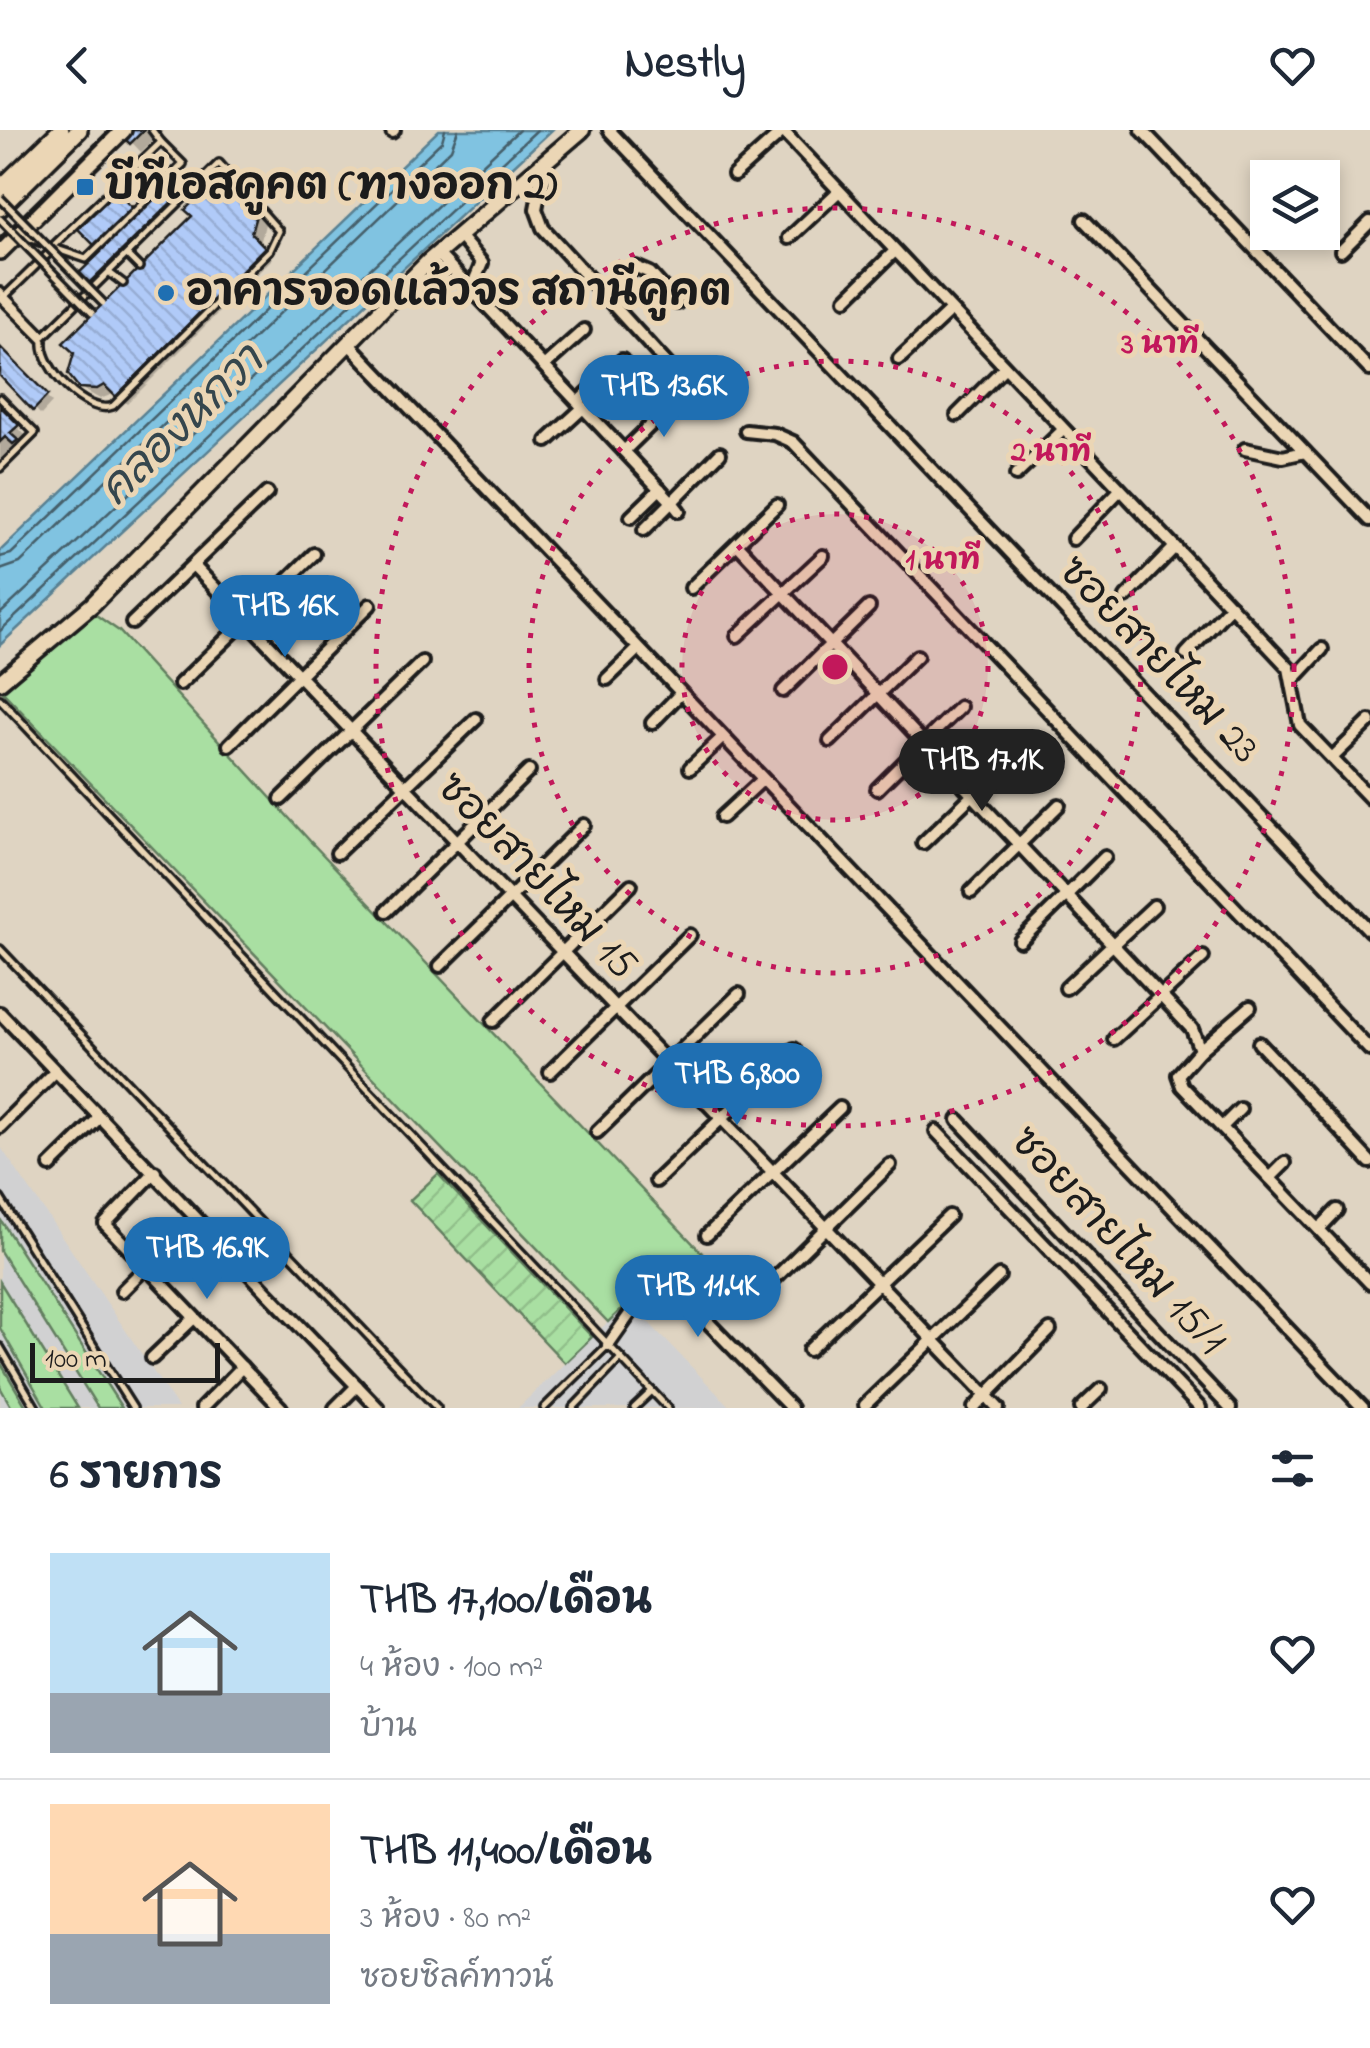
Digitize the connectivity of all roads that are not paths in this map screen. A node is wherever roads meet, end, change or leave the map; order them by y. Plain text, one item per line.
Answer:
1 (61, 130) edge
2 (79, 130) edge
3 (123, 130) edge
4 (152, 130) edge
5 (582, 130) edge
6 (609, 130) edge
7 (782, 130) edge
8 (1142, 130) edge
9 (160, 142) junction
10 (534, 172) junction
11 (734, 175) dead end
12 (0, 189) edge
13 (838, 192) junction
14 (0, 198) edge
15 (0, 208) edge
16 (0, 219) edge
17 (1084, 220) dead end
18 (1370, 222) edge
19 (18, 233) junction
20 (460, 237) junction
21 (789, 238) dead end
22 (54, 248) junction
23 (0, 251) edge
24 (894, 251) junction
25 (1342, 251) dead end
26 (438, 254) junction
27 (127, 255) junction
28 (139, 268) dead end
29 (123, 283) dead end
30 (470, 289) junction
31 (603, 294) junction
32 (2, 295) edge
33 (846, 299) dead end
34 (103, 302) dead end
35 (678, 303) dead end
36 (950, 311) junction
37 (92, 313) dead end
38 (584, 330) dead end
39 (43, 342) junction
40 (348, 343) junction
41 (900, 359) dead end
42 (622, 360) dead end
43 (546, 366) junction
44 (1004, 368) junction
45 (1370, 370) edge
46 (678, 376) dead end
47 (0, 398) edge
48 (676, 400) dead end
49 (582, 404) junction
50 (957, 415) dead end
51 (1062, 430) junction
52 (746, 431) dead end
53 (547, 441) dead end
54 (1246, 448) dead end
55 (624, 451) junction
56 (1305, 452) junction
57 (720, 453) dead end
58 (0, 468) edge
59 (1016, 475) dead end
60 (660, 489) junction
61 (1120, 490) junction
62 (268, 493) dead end
63 (777, 505) dead end
64 (675, 506) junction
65 (631, 517) dead end
66 (1370, 520) edge
67 (644, 530) dead end
68 (1072, 539) dead end
69 (737, 544) junction
70 (1176, 547) junction
71 (314, 554) dead end
72 (823, 556) dead end
73 (193, 564) junction
74 (691, 588) dead end
75 (784, 593) junction
76 (1126, 597) dead end
77 (370, 605) dead end
78 (1231, 606) junction
79 (869, 607) dead end
80 (246, 620) junction
81 (132, 623) dead end
82 (736, 636) dead end
83 (832, 644) junction
84 (638, 649) junction
85 (1322, 649) dead end
86 (1186, 654) dead end
87 (917, 656) dead end
88 (422, 662) dead end
89 (298, 675) junction
90 (607, 679) dead end
91 (1292, 681) junction
92 (0, 682) edge
93 (180, 684) dead end
94 (783, 691) dead end
95 (878, 693) junction
96 (680, 694) junction
97 (0, 700) edge
98 (960, 707) dead end
99 (476, 719) dead end
100 (1370, 720) edge
101 (652, 723) dead end
102 (350, 729) junction
103 (722, 738) junction
104 (830, 741) dead end
105 (926, 743) junction
106 (229, 744) dead end
107 (1012, 756) dead end
108 (1332, 758) junction
109 (690, 768) dead end
110 (529, 770) dead end
111 (760, 780) junction
112 (404, 786) junction
113 (877, 788) dead end
114 (974, 794) junction
115 (1370, 798) edge
116 (281, 800) dead end
117 (1058, 805) dead end
118 (722, 818) dead end
119 (584, 825) dead end
120 (457, 841) junction
121 (923, 842) dead end
122 (1016, 844) junction
123 (337, 853) dead end
124 (1104, 857) dead end
125 (631, 885) dead end
126 (971, 892) dead end
127 (1065, 895) junction
128 (510, 897) junction
129 (1154, 906) dead end
130 (387, 911) dead end
131 (1370, 932) edge
132 (690, 935) dead end
133 (1020, 941) dead end
134 (1112, 946) junction
135 (0, 948) edge
136 (563, 952) junction
137 (1203, 957) dead end
138 (440, 966) dead end
139 (1066, 988) dead end
140 (739, 994) dead end
141 (1161, 996) junction
142 (616, 1008) junction
143 (1250, 1008) dead end
144 (1, 1017) edge
145 (493, 1021) dead end
146 (1114, 1039) dead end
147 (1258, 1042) dead end
148 (794, 1049) dead end
149 (1200, 1050) junction
150 (1370, 1050) edge
151 (668, 1062) junction
152 (56, 1071) junction
153 (550, 1072) dead end
154 (840, 1108) dead end
155 (1240, 1109) dead end
156 (100, 1117) junction
157 (720, 1117) junction
158 (958, 1120) dead end
159 (0, 1127) edge
160 (1222, 1128) junction
161 (936, 1131) dead end
162 (598, 1132) dead end
163 (1370, 1162) edge
164 (1286, 1163) dead end
165 (890, 1165) dead end
166 (50, 1166) dead end
167 (156, 1172) junction
168 (772, 1172) junction
169 (1270, 1178) junction
170 (656, 1181) dead end
171 (0, 1198) edge
172 (1337, 1210) dead end
173 (949, 1216) dead end
174 (826, 1228) junction
175 (1319, 1229) junction
176 (706, 1235) dead end
177 (148, 1265) junction
178 (999, 1276) dead end
179 (1369, 1280) edge
180 (878, 1283) junction
181 (1116, 1288) junction
182 (122, 1291) dead end
183 (756, 1297) dead end
184 (1100, 1304) junction
185 (194, 1318) junction
186 (1050, 1330) dead end
187 (932, 1339) junction
188 (608, 1345) junction
189 (0, 1347) edge
190 (809, 1350) dead end
191 (152, 1358) dead end
192 (621, 1358) junction
193 (242, 1367) junction
194 (357, 1386) junction
195 (1101, 1388) dead end
196 (652, 1391) junction
197 (986, 1396) junction
198 (866, 1405) dead end
199 (36, 1408) edge
200 (132, 1408) edge
201 (202, 1408) edge
202 (280, 1408) edge
203 (334, 1408) edge
204 (378, 1408) edge
205 (436, 1408) edge
206 (544, 1408) edge
207 (573, 1408) edge
208 (634, 1408) edge
209 (668, 1408) edge
210 (791, 1408) edge
211 (974, 1408) edge
212 (998, 1408) edge
213 (1081, 1408) edge
214 (1200, 1408) edge
215 (1230, 1408) edge
216 (1363, 1408) edge

1 - 12 main road
2 - 15 main road
3 - 19 main road
4 - 9 lane
5 - 10 street
6 - 131 street, ซอยสายไหม 23
7 - 11 street
7 - 13 street
8 - 45 street
9 - 22 lane
9 - 22 lane
10 - 20 street
10 - 31 street
13 - 21 street
13 - 24 street
14 - 34 lane, bridge
16 - 37 lane, bridge
17 - 56 street
18 - 25 street
19 - 22 lane
19 - 23 main road
20 - 26 street
20 - 30 street
22 - 32 lane
24 - 33 street
24 - 36 street
26 - 30 street
26 - 40 street
27 - 28 lane
27 - 32 lane
27 - 39 lane
29 - 39 lane
30 - 43 street
31 - 35 street
31 - 46 street
32 - 39 lane
36 - 41 street
36 - 44 street
38 - 43 street
40 - 84 street
40 - 92 street
42 - 49 street
43 - 49 street
44 - 50 street
44 - 51 street
47 - 58 lane
48 - 55 street
49 - 53 street
49 - 55 street
51 - 59 street
51 - 61 street
52 - 150 street
54 - 56 street
55 - 60 street
56 - 66 street
57 - 64 street
60 - 64 street
60 - 65 street
61 - 68 street
61 - 70 street
62 - 73 street
63 - 69 street
64 - 67 street
69 - 74 street
69 - 75 street
70 - 76 street
70 - 78 street
71 - 80 street
72 - 75 street
73 - 80 street, ซอยสายไหม 15
73 - 81 street
75 - 82 street
75 - 83 street
77 - 89 street
78 - 86 street
78 - 91 street
79 - 83 street
80 - 89 street, ซอยสายไหม 15
80 - 93 street
83 - 94 street
83 - 95 street
84 - 90 street
84 - 96 street
85 - 91 street
87 - 95 street
88 - 102 street
89 - 102 street, ซอยสายไหม 15
89 - 106 street
91 - 108 street
95 - 104 street
95 - 105 street
96 - 101 street
96 - 103 street
97 - 188 lane
98 - 105 street
99 - 112 street
100 - 108 street
102 - 112 street, ซอยสายไหม 15
102 - 116 street
103 - 109 street
103 - 111 street
105 - 113 street
105 - 114 street
107 - 114 street
108 - 115 street
110 - 120 street
111 - 118 street
111 - 216 street
112 - 120 street, ซอยสายไหม 15
112 - 123 street
114 - 121 street
114 - 122 street
117 - 122 street
119 - 128 street
120 - 128 street, ซอยสายไหม 15
120 - 130 street
122 - 126 street
122 - 127 street
124 - 127 street
125 - 136 street
127 - 133 street
127 - 134 street
128 - 136 street, ซอยสายไหม 15
128 - 138 street
129 - 134 street
132 - 142 street
134 - 139 street
134 - 141 street
135 - 205 lane
136 - 142 street, ซอยสายไหม 15
136 - 145 street
137 - 141 street
140 - 151 street
141 - 146 street
141 - 149 street
142 - 151 street, ซอยสายไหม 15
142 - 153 street
143 - 149 street
144 - 152 street
147 - 163 street
148 - 157 street
149 - 160 street
151 - 157 street, ซอยสายไหม 15
151 - 162 street
152 - 156 street
152 - 159 street
154 - 168 street
155 - 160 street
156 - 166 street
156 - 167 street
157 - 168 street, ซอยสายไหม 15
157 - 170 street
158 - 181 street, ซอยสายไหม 15/1
160 - 169 street
161 - 184 street, ซอยสายไหม 15/1
164 - 169 street
165 - 174 street
167 - 177 street
167 - 194 street
168 - 174 street, ซอยสายไหม 15
168 - 176 street
169 - 175 street
171 - 200 lane
172 - 175 street
173 - 180 street
174 - 180 street, ซอยสายไหม 15
174 - 183 street
175 - 179 street
177 - 182 street
177 - 185 street
178 - 187 street
180 - 187 street, ซอยสายไหม 15
180 - 190 street
181 - 184 street
181 - 215 street, ซอยสายไหม 15/1
184 - 214 street, ซอยสายไหม 15/1
185 - 191 street
185 - 193 street
186 - 197 street
187 - 197 street, ซอยสายไหม 15
187 - 198 street
188 - 192 lane
188 - 206 lane
188 - 210 street
189 - 199 lane
192 - 196 lane
192 - 207 lane
193 - 201 street
193 - 202 street
194 - 203 street
194 - 204 street
195 - 213 street
196 - 208 lane
196 - 209 lane
197 - 211 street
197 - 212 street, ซอยสายไหม 15

